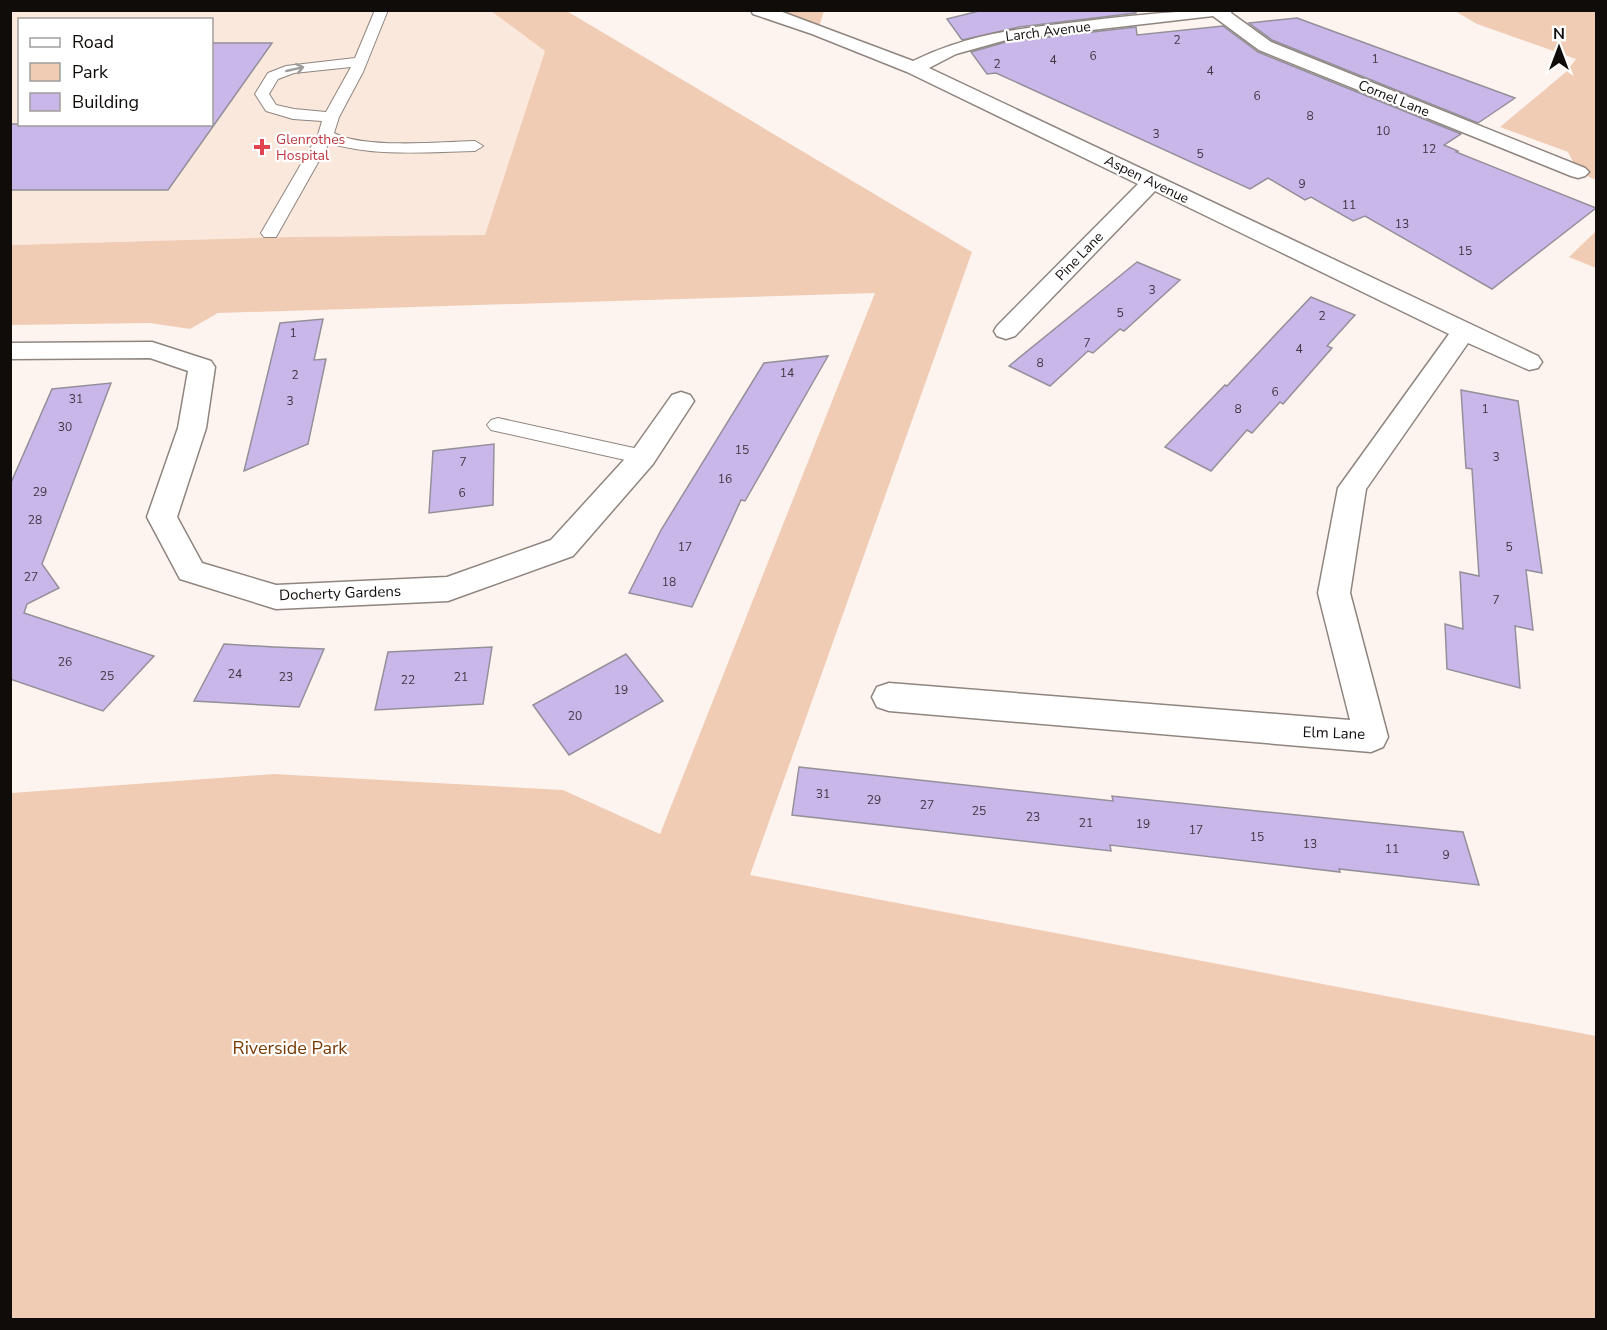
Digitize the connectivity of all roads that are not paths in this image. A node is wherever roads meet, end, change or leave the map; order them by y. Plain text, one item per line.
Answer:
1 (382, 10) edge
2 (759, 10) edge
3 (1224, 10) edge
4 (1217, 11) edge
5 (360, 62) junction
6 (914, 68) junction
7 (331, 117) junction
8 (326, 135) junction
9 (474, 146) dead end
10 (1578, 172) dead end
11 (1152, 182) junction
12 (270, 233) dead end
13 (1006, 331) dead end
14 (1464, 331) junction
15 (10, 351) edge
16 (1529, 362) dead end
17 (681, 401) dead end
18 (498, 425) dead end
19 (643, 457) junction
20 (889, 697) dead end

1 - 5 lane
2 - 6 street, Aspen Avenue
3 - 4 street, Larch Avenue
4 - 6 street, Larch Avenue
4 - 10 street, Cornel Lane
5 - 7 lane
7 -> 5 lane
6 - 11 street, Aspen Avenue
7 - 8 lane
8 - 9 lane
8 - 12 lane
11 - 13 street, Pine Lane
11 - 14 street, Aspen Avenue
14 - 16 street, Aspen Avenue
14 - 20 street, Elm Lane
15 - 19 street, Docherty Gardens
17 - 19 street, Docherty Gardens
18 - 19 lane

